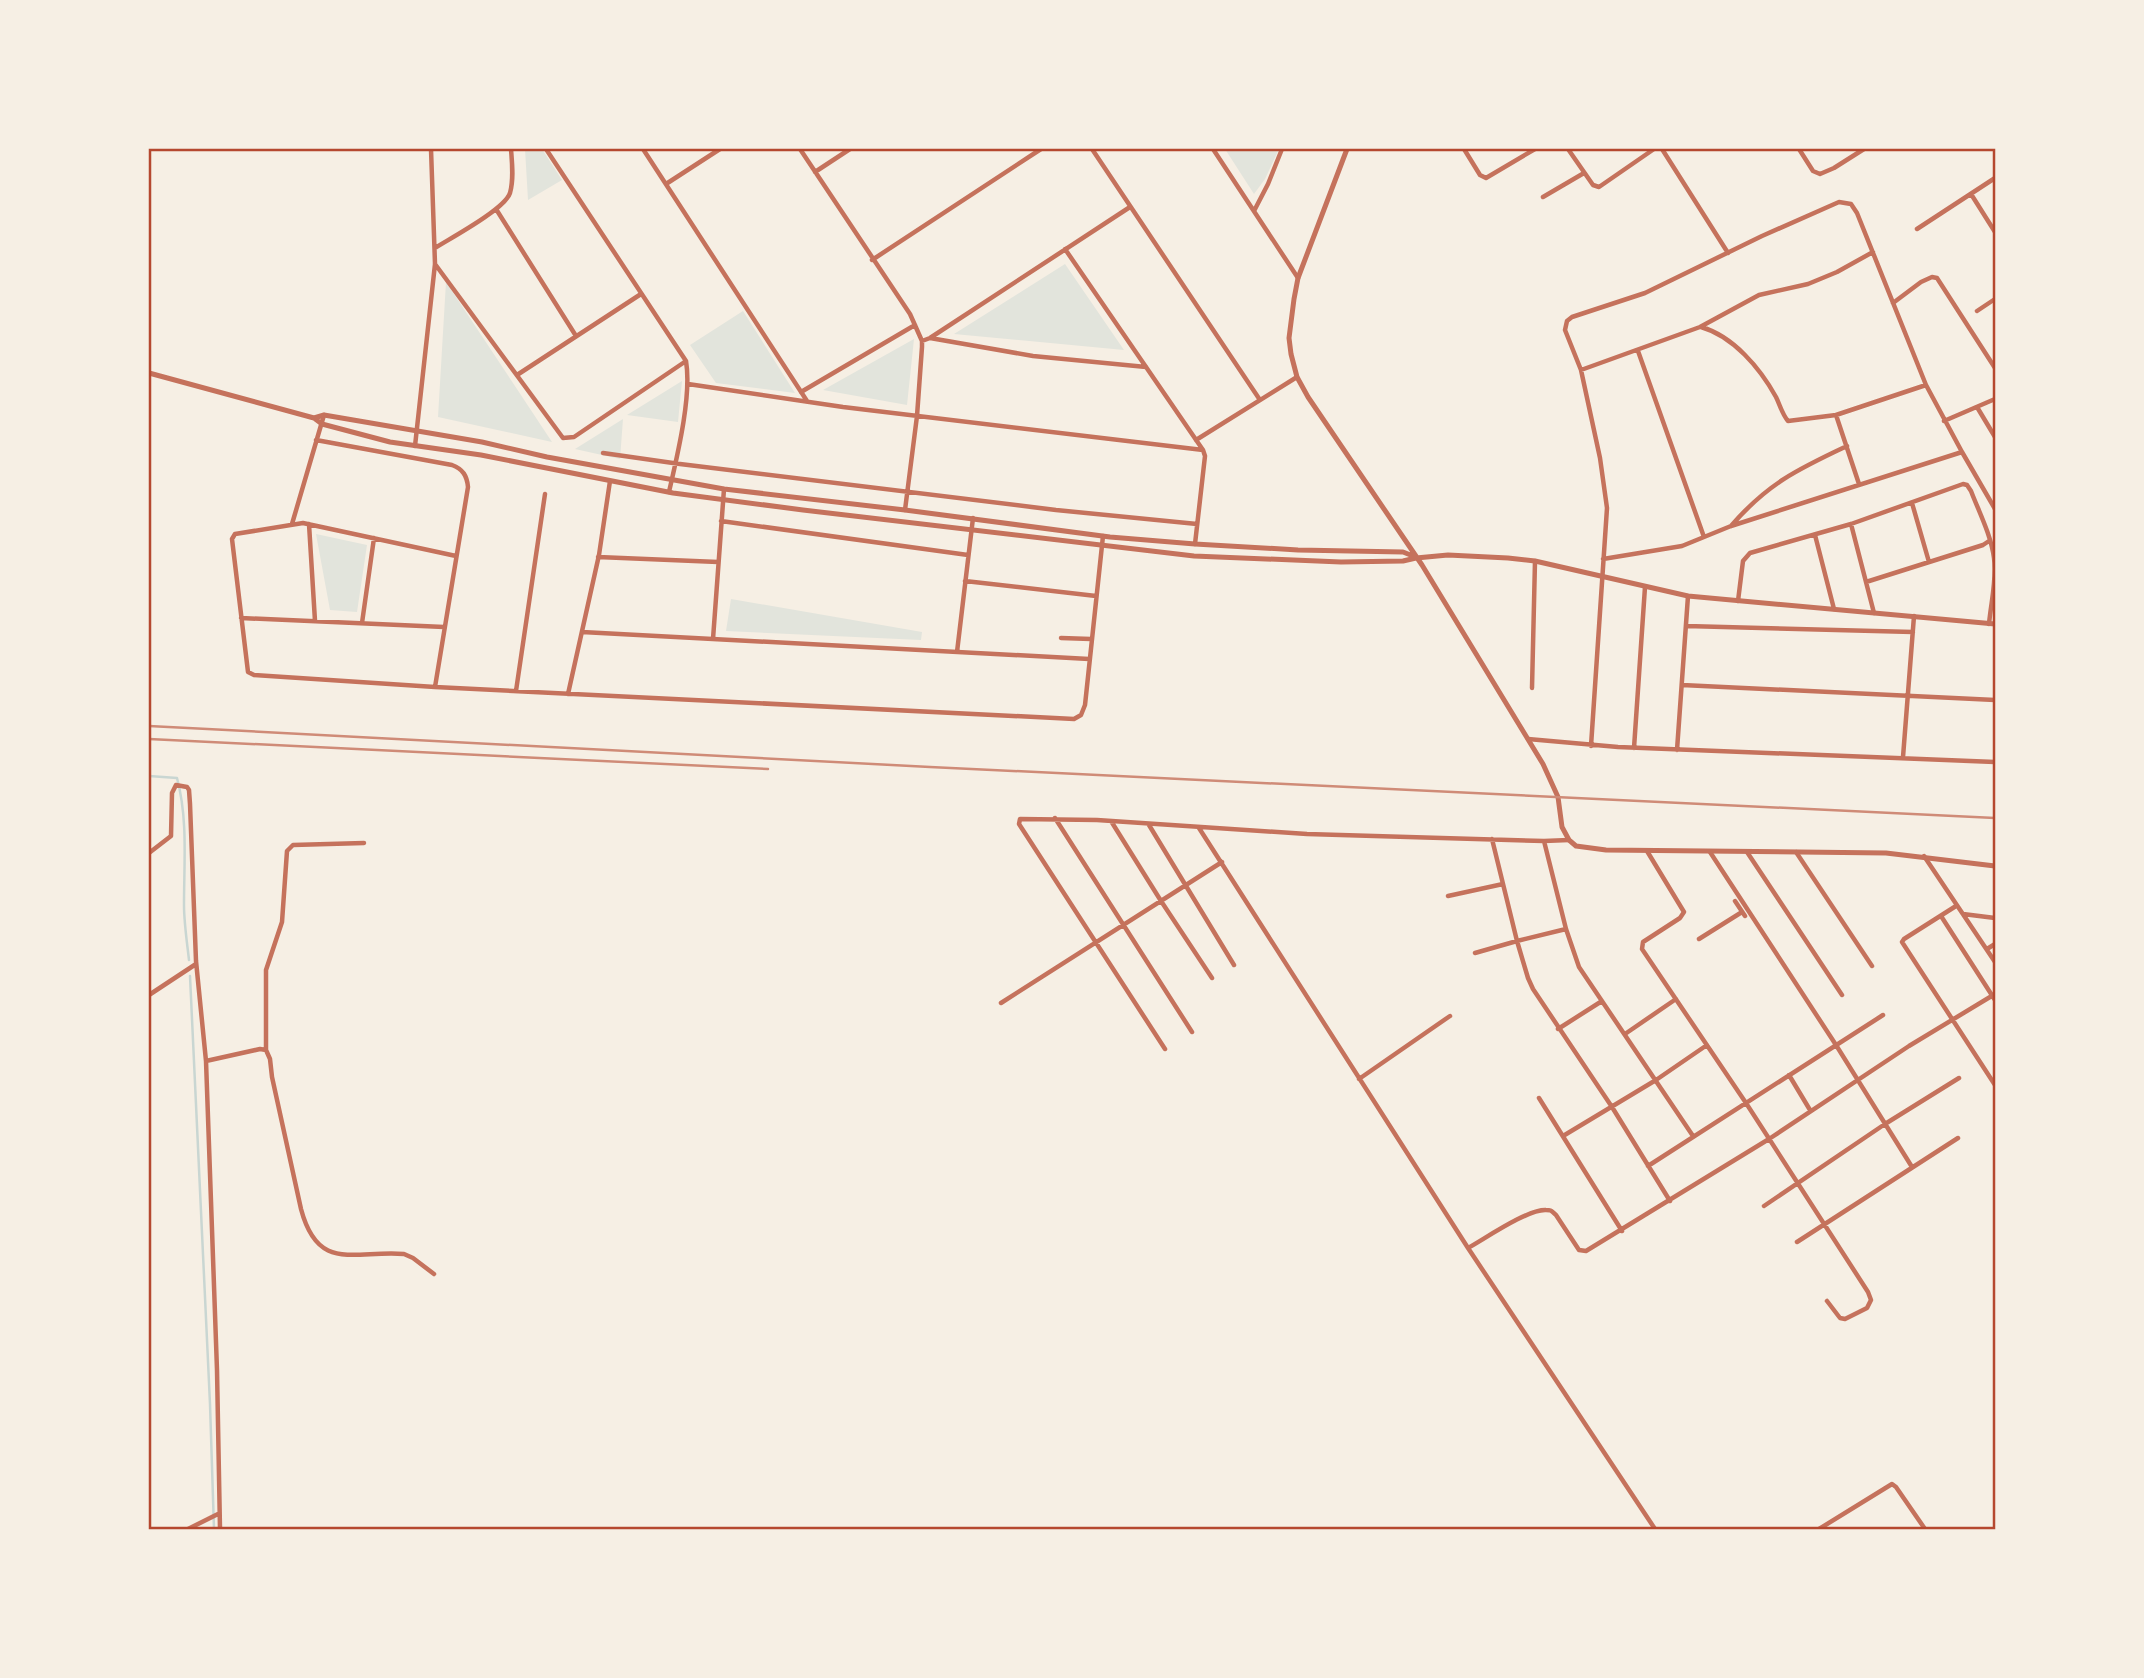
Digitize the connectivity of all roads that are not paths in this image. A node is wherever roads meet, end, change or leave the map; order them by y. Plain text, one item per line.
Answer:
1 (431, 149) edge
2 (512, 149) edge
3 (546, 149) edge
4 (643, 149) edge
5 (720, 149) edge
6 (800, 149) edge
7 (850, 149) edge
8 (1041, 149) edge
9 (1092, 149) edge
10 (1213, 149) edge
11 (1282, 149) edge
12 (1347, 149) edge
13 (1464, 149) edge
14 (1535, 149) edge
15 (1568, 149) edge
16 (1654, 149) edge
17 (1672, 149) edge
18 (1799, 149) edge
19 (1864, 149) edge
20 (1663, 151) edge
21 (814, 172) junction
22 (1584, 173) junction
23 (1995, 178) edge
24 (666, 184) junction
25 (1971, 194) junction
26 (1543, 197) dead end
27 (1130, 207) junction
28 (496, 209) junction
29 (1254, 211) junction
30 (1917, 229) dead end
31 (1995, 232) edge
32 (434, 249) junction
33 (1065, 249) junction
34 (1873, 252) junction
35 (1728, 253) junction
36 (872, 260) junction
37 (435, 264) junction
38 (1298, 278) junction
39 (642, 294) junction
40 (1995, 299) edge
41 (1893, 303) junction
42 (1977, 311) dead end
43 (915, 325) junction
44 (1700, 327) junction
45 (576, 336) junction
46 (930, 338) junction
47 (922, 341) junction
48 (1637, 351) junction
49 (686, 361) junction
50 (1146, 367) junction
51 (1995, 368) edge
52 (1581, 370) junction
53 (149, 373) edge
54 (517, 375) junction
55 (1297, 377) junction
56 (688, 384) junction
57 (1926, 385) junction
58 (801, 392) junction
59 (1995, 399) edge
60 (1260, 400) junction
61 (807, 402) junction
62 (1978, 407) junction
63 (324, 415) junction
64 (1836, 415) junction
65 (917, 416) junction
66 (314, 418) junction
67 (1944, 421) junction
68 (322, 424) junction
69 (417, 432) junction
70 (1995, 437) edge
71 (316, 440) junction
72 (1196, 440) junction
73 (415, 446) junction
74 (1847, 446) junction
75 (1203, 450) junction
76 (603, 453) dead end
77 (1962, 453) junction
78 (676, 464) junction
79 (610, 481) junction
80 (672, 481) junction
81 (1860, 484) junction
82 (724, 489) junction
83 (907, 491) junction
84 (669, 492) junction
85 (545, 494) dead end
86 (723, 500) junction
87 (1912, 503) junction
88 (1995, 509) edge
89 (905, 510) junction
90 (973, 519) junction
91 (721, 522) junction
92 (292, 524) junction
93 (309, 524) junction
94 (1197, 524) junction
95 (1852, 524) junction
96 (1731, 526) junction
97 (972, 528) junction
98 (1815, 535) junction
99 (1103, 536) junction
100 (1704, 537) junction
101 (374, 538) junction
102 (1989, 541) junction
103 (1195, 544) junction
104 (1102, 545) junction
105 (968, 555) junction
106 (456, 556) junction
107 (598, 557) junction
108 (1416, 558) junction
109 (1603, 559) junction
110 (1535, 561) junction
111 (718, 562) junction
112 (1929, 562) junction
113 (1601, 575) junction
114 (965, 581) junction
115 (1867, 582) junction
116 (1645, 587) junction
117 (1096, 596) junction
118 (1688, 596) junction
119 (1738, 601) junction
120 (1834, 609) junction
121 (1874, 613) junction
122 (1914, 616) junction
123 (241, 618) junction
124 (315, 621) junction
125 (362, 623) junction
126 (1992, 624) edge
127 (1686, 626) junction
128 (444, 627) junction
129 (582, 632) junction
130 (1913, 632) junction
131 (1061, 638) dead end
132 (713, 639) junction
133 (1091, 639) junction
134 (957, 652) junction
135 (1089, 659) junction
136 (1682, 685) junction
137 (435, 687) junction
138 (1532, 688) dead end
139 (516, 691) junction
140 (568, 694) junction
141 (1907, 695) junction
142 (1995, 701) edge
143 (1528, 739) junction
144 (1591, 746) junction
145 (1634, 748) junction
146 (1677, 750) junction
147 (1903, 757) junction
148 (1995, 762) edge
149 (1055, 818) junction
150 (1111, 821) junction
151 (1148, 824) junction
152 (1199, 828) junction
153 (1492, 839) junction
154 (1569, 840) junction
155 (1544, 841) junction
156 (364, 843) dead end
157 (1647, 851) junction
158 (1710, 852) junction
159 (1746, 852) junction
160 (1796, 852) junction
161 (149, 853) edge
162 (1924, 856) junction
163 (1222, 862) junction
164 (1995, 866) edge
165 (1503, 884) junction
166 (1185, 886) junction
167 (1448, 896) dead end
168 (1161, 901) junction
169 (1735, 901) dead end
170 (1956, 906) junction
171 (1746, 914) junction
172 (1962, 914) junction
173 (1941, 916) junction
174 (1995, 918) edge
175 (1748, 923) dead end
176 (1123, 925) junction
177 (1566, 929) junction
178 (1699, 939) dead end
179 (1517, 941) junction
180 (1095, 942) junction
181 (1995, 944) edge
182 (1987, 950) junction
183 (1475, 953) dead end
184 (1995, 962) edge
185 (196, 964) junction
186 (1234, 965) dead end
187 (1872, 966) dead end
188 (1212, 978) dead end
189 (149, 995) edge
190 (1842, 995) dead end
191 (1994, 997) edge
192 (1676, 999) junction
193 (1602, 1001) junction
194 (1002, 1003) dead end
195 (1883, 1015) dead end
196 (1450, 1016) dead end
197 (1953, 1020) junction
198 (1558, 1029) junction
199 (1192, 1032) dead end
200 (1624, 1034) junction
201 (1707, 1045) junction
202 (1836, 1045) junction
203 (1166, 1049) dead end
204 (266, 1050) junction
205 (206, 1061) junction
206 (1789, 1075) junction
207 (1959, 1078) dead end
208 (1993, 1078) edge
209 (1359, 1079) junction
210 (1858, 1079) junction
211 (1656, 1080) junction
212 (1995, 1085) edge
213 (1539, 1098) dead end
214 (1746, 1103) junction
215 (1612, 1107) junction
216 (1810, 1110) junction
217 (1885, 1124) junction
218 (1563, 1136) junction
219 (1693, 1136) junction
220 (1958, 1138) dead end
221 (1769, 1139) junction
222 (1648, 1166) junction
223 (1912, 1167) junction
224 (1797, 1182) junction
225 (1670, 1201) junction
226 (1764, 1206) dead end
227 (1824, 1224) junction
228 (1622, 1231) junction
229 (1797, 1242) dead end
230 (1468, 1248) junction
231 (434, 1274) dead end
232 (1827, 1301) dead end
233 (216, 1514) junction
234 (188, 1529) edge
235 (220, 1529) edge
236 (1655, 1529) edge
237 (1819, 1529) edge
238 (1925, 1529) edge

1 - 32 street
2 - 28 street
3 - 39 street
4 - 24 street
5 - 24 street
6 - 21 street
7 - 21 street
8 - 36 street
9 - 27 street
10 - 29 street
11 - 29 street
12 - 38 street
13 - 14 street
15 - 22 street
16 - 22 street
17 - 20 street
18 - 19 street
20 - 35 street
21 - 36 street
22 - 26 street
23 - 25 street
24 - 58 street
25 - 30 street
25 - 31 street
27 - 33 street
27 - 60 street
28 - 32 street
28 - 45 street
29 - 38 street
32 - 37 street
33 - 46 street
33 - 50 street
34 - 35 street
34 - 41 street
34 - 44 street
35 - 52 street
36 - 43 street
37 - 54 street
37 - 69 street
38 - 55 street
39 - 45 street
39 - 49 street
40 - 42 street
41 - 51 street
41 - 57 street
43 - 47 street
43 - 58 street
44 - 48 street
44 - 64 street
45 - 54 street
46 - 47 street
46 - 50 street
47 - 65 street
48 - 52 street
48 - 100 street
49 - 54 street
49 - 56 street
50 - 72 street
52 - 109 street
53 - 66 street
55 - 60 street
55 - 108 street
56 - 61 street
56 - 78 street
57 - 64 street
57 - 67 street
58 - 61 street
59 - 62 street
60 - 72 street
61 - 65 street
62 - 67 street
62 - 70 street
63 - 66 street
63 - 68 street
63 - 69 street
64 - 74 street
65 - 75 street
65 - 83 street
66 - 68 street
67 - 77 street
68 - 71 street
68 - 73 street
69 - 73 street
69 - 80 street
71 - 92 street
71 - 106 street
72 - 75 street
73 - 79 street
74 - 81 street
74 - 96 street
75 - 94 street
76 - 78 street
77 - 81 street
77 - 88 street
78 - 80 street
78 - 83 street
79 - 84 street
79 - 107 street
80 - 82 street
80 - 84 street
81 - 96 street
82 - 86 street
82 - 89 street
83 - 89 street
83 - 94 street
84 - 86 street
85 - 139 street
86 - 91 street
86 - 97 street
87 - 95 street
87 - 102 street
87 - 112 street
89 - 90 street
90 - 97 street
90 - 99 street
91 - 105 street
91 - 111 street
92 - 93 street
92 - 123 street
93 - 101 street
93 - 124 street
94 - 103 street
95 - 98 street
95 - 115 street
96 - 100 street
97 - 104 street
97 - 105 street
98 - 119 street
98 - 120 street
99 - 103 street
99 - 104 street
100 - 109 street
101 - 106 street
101 - 125 street
102 - 112 street
102 - 126 street
103 - 108 street
104 - 108 street
104 - 117 street
105 - 114 street
106 - 128 street
107 - 111 street
107 - 129 street
108 - 110 street
108 - 143 street
109 - 113 street
110 - 113 street
110 - 138 street
111 - 132 street
112 - 115 street
113 - 116 street
113 - 144 street
114 - 117 street
114 - 134 street
115 - 121 street
116 - 118 street
116 - 145 street
117 - 133 street
118 - 119 street
118 - 127 street
119 - 120 street
120 - 121 street
121 - 122 street
122 - 126 street
122 - 130 street
123 - 124 street
123 - 137 street
124 - 125 street
125 - 128 street
127 - 130 street
127 - 136 street
128 - 137 street
129 - 132 street
129 - 140 street
130 - 141 street
131 - 133 street
132 - 134 street
133 - 135 street
134 - 135 street
135 - 140 street
136 - 141 street
136 - 146 street
137 - 139 street
139 - 140 street
141 - 142 street
141 - 147 street
143 - 144 street
143 - 154 street
144 - 145 street
145 - 146 street
146 - 147 street
147 - 148 street
149 - 150 street
149 - 176 street
149 - 180 street
150 - 151 street
150 - 168 street
151 - 152 street
151 - 166 street
152 - 153 street
152 - 163 street
153 - 155 street
153 - 165 street
154 - 155 street
154 - 157 street
155 - 177 street
156 - 204 street
157 - 158 street
157 - 192 street
158 - 159 street
158 - 171 street
159 - 160 street
159 - 190 street
160 - 162 street
160 - 187 street
161 - 185 street
162 - 164 street
162 - 170 street
163 - 166 street
163 - 209 street
165 - 167 street
165 - 179 street
166 - 168 street
166 - 186 street
168 - 176 street
168 - 188 street
169 - 171 street
170 - 172 street
170 - 173 street
171 - 175 street
171 - 178 street
171 - 202 street
172 - 174 street
172 - 182 street
173 - 191 street
173 - 197 street
176 - 180 street
176 - 199 street
177 - 179 street
177 - 193 street
179 - 183 street
179 - 198 street
180 - 194 street
180 - 203 street
181 - 182 street
182 - 184 street
185 - 189 street
185 - 205 street
191 - 197 street
192 - 200 street
192 - 201 street
193 - 198 street
193 - 200 street
195 - 202 street
196 - 209 street
197 - 208 street
197 - 210 street
198 - 215 street
200 - 211 street
201 - 211 street
201 - 214 street
202 - 206 street
202 - 210 street
204 - 205 street
204 - 231 street
205 - 233 street
206 - 214 street
206 - 216 street
207 - 217 street
208 - 212 street
209 - 230 street
210 - 216 street
210 - 217 street
211 - 215 street
211 - 219 street
213 - 218 street
214 - 219 street
214 - 221 street
215 - 218 street
215 - 222 street
216 - 221 street
217 - 223 street
217 - 224 street
218 - 228 street
219 - 222 street
220 - 223 street
221 - 224 street
221 - 225 street
222 - 225 street
223 - 227 street
224 - 226 street
224 - 227 street
225 - 228 street
227 - 229 street
227 - 232 street
228 - 230 street
230 - 236 street
233 - 234 street
233 - 235 street
237 - 238 street

